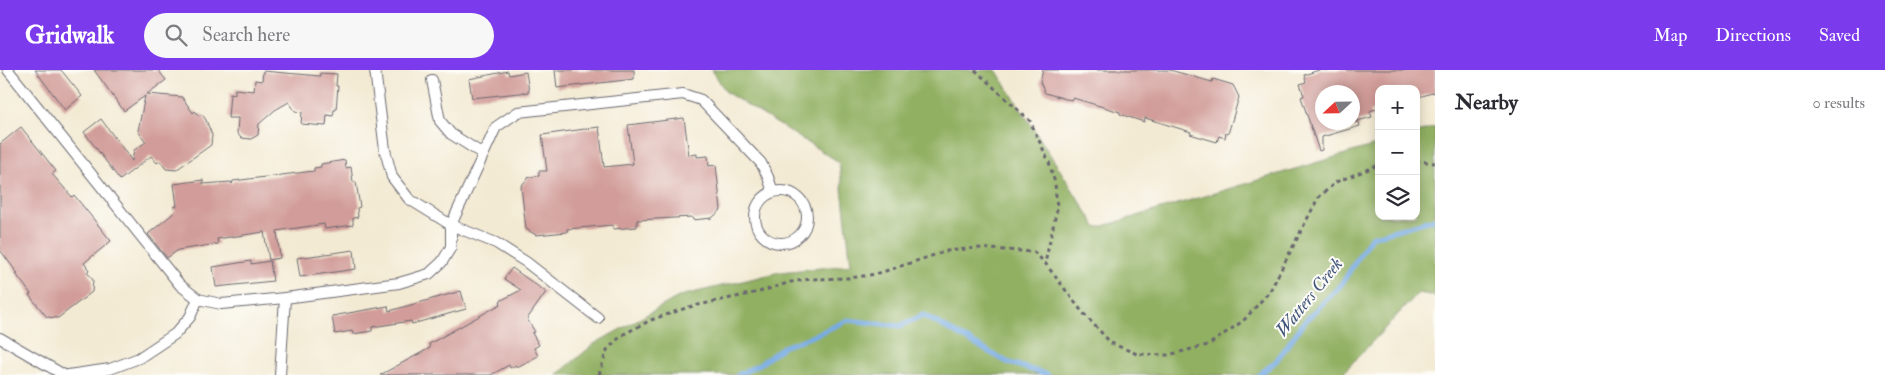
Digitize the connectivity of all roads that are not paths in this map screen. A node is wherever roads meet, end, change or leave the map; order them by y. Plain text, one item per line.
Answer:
1 (8, 70) edge
2 (376, 70) edge
3 (432, 80) dead end
4 (483, 154) junction
5 (773, 192) junction
6 (451, 226) junction
7 (285, 298) junction
8 (198, 299) junction
9 (598, 318) dead end
10 (0, 338) edge
11 (66, 375) edge
12 (280, 375) edge

1 - 8 lane
2 - 6 lane
3 - 4 lane
4 - 5 lane
4 - 6 lane
5 - 5 lane
6 - 7 lane
6 - 9 lane
7 - 8 lane
7 - 12 lane
8 - 11 lane
10 - 11 lane

